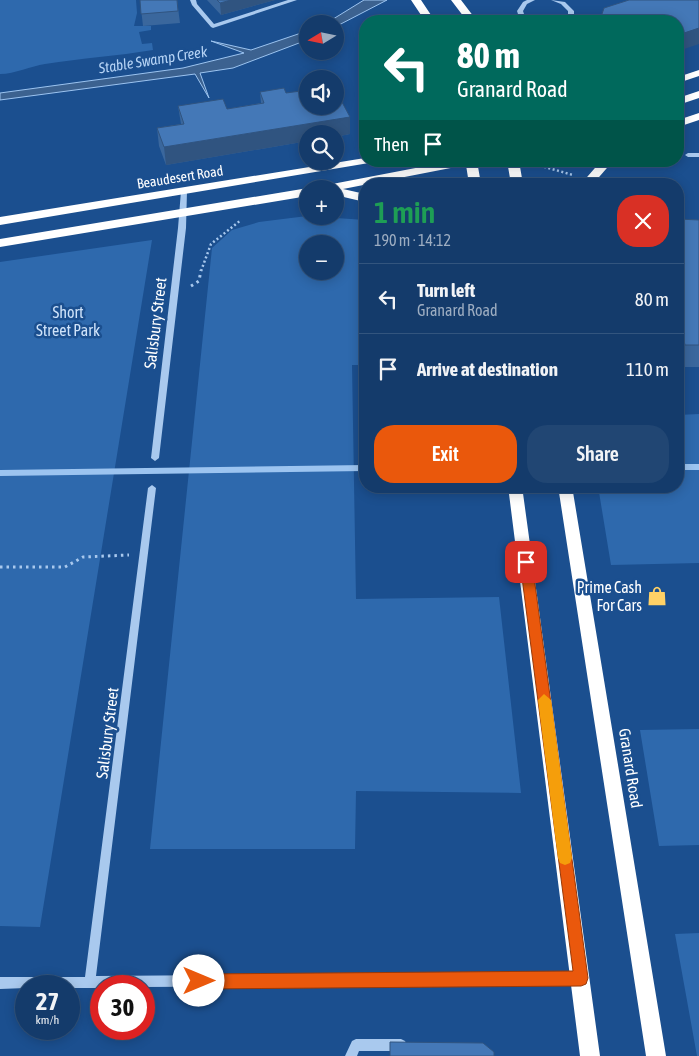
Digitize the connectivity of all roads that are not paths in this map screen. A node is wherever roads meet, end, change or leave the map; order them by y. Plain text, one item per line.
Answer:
1 (193, 0) edge
2 (294, 0) edge
3 (416, 0) edge
4 (456, 0) edge
5 (532, 0) edge
6 (554, 0) edge
7 (426, 15) edge
8 (467, 15) edge
9 (521, 15) edge
10 (571, 15) edge
11 (699, 73) edge
12 (684, 78) edge
13 (699, 94) edge
14 (684, 100) edge
15 (699, 116) edge
16 (684, 122) edge
17 (699, 155) edge
18 (688, 156) dead end
19 (359, 162) edge
20 (440, 167) edge
21 (600, 167) edge
22 (384, 178) edge
23 (587, 178) edge
24 (359, 183) edge
25 (344, 186) edge
26 (184, 191) junction
27 (299, 194) edge
28 (344, 194) edge
29 (359, 197) edge
30 (182, 213) junction
31 (0, 221) edge
32 (0, 243) edge
33 (155, 458) dead end
34 (152, 488) dead end
35 (516, 493) edge
36 (566, 493) edge
37 (91, 975) edge
38 (581, 978) junction
39 (90, 981) edge
40 (155, 981) edge
41 (0, 983) edge
42 (415, 1045) edge
43 (351, 1056) edge
44 (590, 1056) edge
45 (656, 1056) edge

1 - 2 street
3 - 7 highway
4 - 8 highway
5 - 9 street
6 - 10 lane
11 - 12 highway
13 - 14 highway
15 - 16 highway
17 - 18 street
19 - 26 highway, Beaudesert Road
20 - 22 highway
21 - 23 highway
24 - 25 highway
26 - 30 street, Salisbury Street
26 - 31 highway, Beaudesert Road
27 - 30 highway
28 - 29 highway
30 - 32 highway
30 - 33 street, Salisbury Street
34 - 37 street, Salisbury Street
35 - 38 highway
36 - 45 highway, Granard Road
38 - 40 street
38 - 44 highway
39 - 41 street
42 - 43 street

